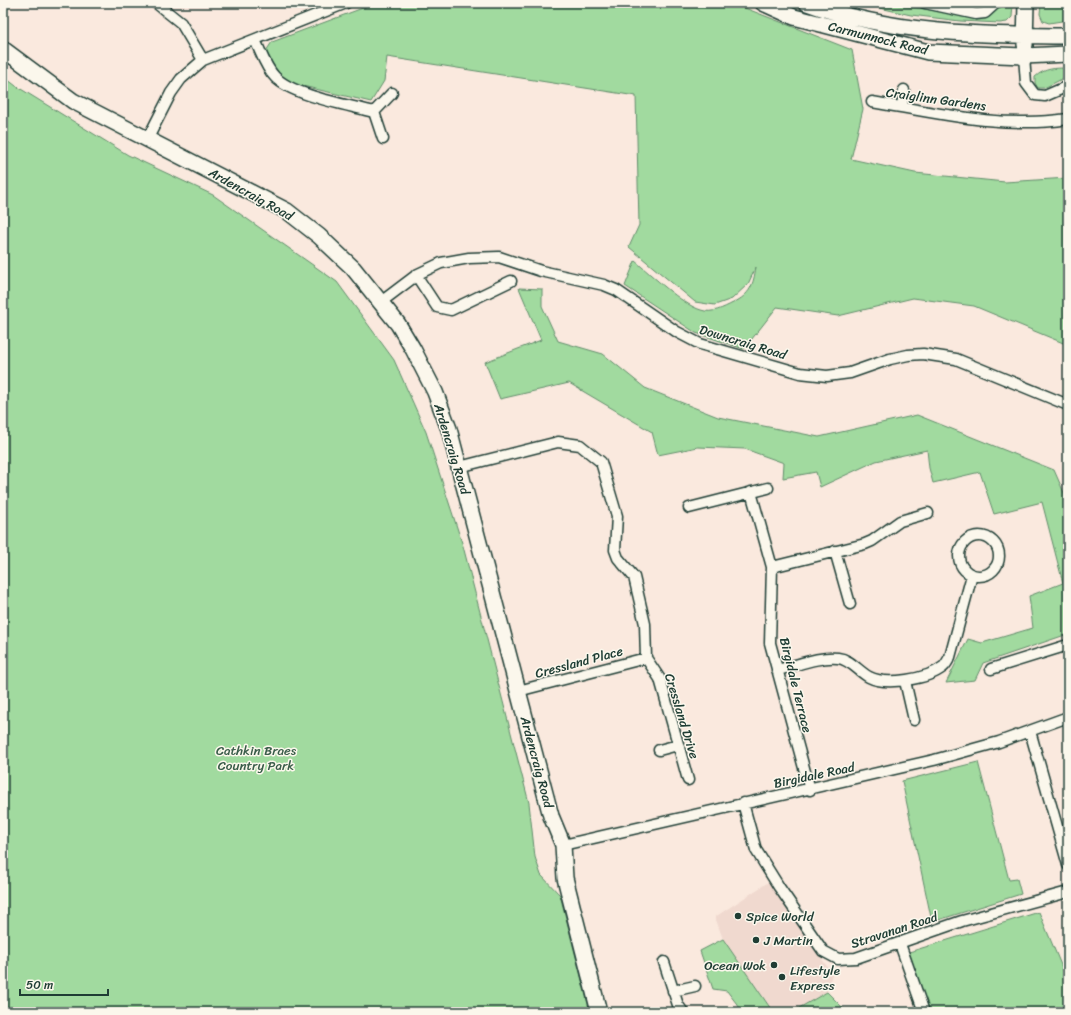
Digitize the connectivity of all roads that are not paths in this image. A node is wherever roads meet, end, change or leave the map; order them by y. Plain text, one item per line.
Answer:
1 (156, 3) edge
2 (346, 3) edge
3 (763, 3) edge
4 (807, 3) edge
5 (925, 3) edge
6 (996, 3) edge
7 (1026, 3) edge
8 (1025, 36) junction
9 (1068, 36) edge
10 (255, 40) junction
11 (3, 49) edge
12 (1068, 54) edge
13 (1024, 56) junction
14 (10, 57) edge
15 (203, 60) junction
16 (1068, 86) edge
17 (904, 90) dead end
18 (392, 93) dead end
19 (872, 102) dead end
20 (902, 107) junction
21 (374, 112) junction
22 (1068, 119) edge
23 (383, 139) dead end
24 (147, 140) junction
25 (416, 275) junction
26 (511, 281) dead end
27 (381, 302) junction
28 (1068, 405) edge
29 (460, 467) junction
30 (768, 488) dead end
31 (751, 492) junction
32 (689, 508) dead end
33 (928, 513) dead end
34 (836, 551) junction
35 (772, 567) junction
36 (972, 575) junction
37 (850, 604) dead end
38 (1068, 645) edge
39 (646, 658) junction
40 (991, 669) dead end
41 (778, 670) junction
42 (905, 681) junction
43 (518, 691) junction
44 (1068, 717) edge
45 (914, 720) dead end
46 (1030, 732) junction
47 (678, 745) junction
48 (659, 750) dead end
49 (688, 780) dead end
50 (810, 790) junction
51 (743, 803) junction
52 (562, 845) junction
53 (1068, 865) edge
54 (1068, 892) edge
55 (900, 944) junction
56 (664, 962) dead end
57 (695, 986) dead end
58 (673, 991) junction
59 (599, 1012) edge
60 (683, 1012) edge
61 (924, 1012) edge

1 - 15 street
2 - 10 street
3 - 13 street, Carmunnock Road
4 - 8 street, Carmunnock Road
5 - 6 street
7 - 8 street
8 - 9 street, Carmunnock Road
8 - 13 street
10 - 15 street
10 - 21 street
11 - 14 street, Ardencraig Road
12 - 13 street, Carmunnock Road
13 - 16 street
14 - 24 street, Ardencraig Road
15 - 24 street
17 - 20 street
18 - 21 street
19 - 20 street, Craiglinn Gardens
20 - 22 street, Craiglinn Gardens
21 - 23 street
24 - 27 street, Ardencraig Road
25 - 26 street
25 - 27 street, Downcraig Road
25 - 28 street, Downcraig Road
27 - 29 street, Ardencraig Road
29 - 39 street
29 - 43 street, Ardencraig Road
30 - 31 street
31 - 32 street
31 - 35 street, Birgidale Terrace
33 - 34 street
34 - 35 street
34 - 37 street
35 - 41 street, Birgidale Terrace
36 - 36 street
36 - 42 street
38 - 40 street
39 - 43 street, Cressland Place
39 - 47 street, Cressland Drive
41 - 42 street
41 - 50 street, Birgidale Terrace
42 - 45 street
43 - 52 street, Ardencraig Road
44 - 46 street, Birgidale Road
46 - 50 street, Birgidale Road
46 - 53 street
47 - 48 street
47 - 49 street, Cressland Drive
50 - 51 street, Birgidale Road
51 - 52 street, Birgidale Road
51 - 55 street, Stravanan Road
52 - 59 street, Ardencraig Road
54 - 55 street, Stravanan Road
55 - 61 street
56 - 58 street
57 - 58 street
58 - 60 street

